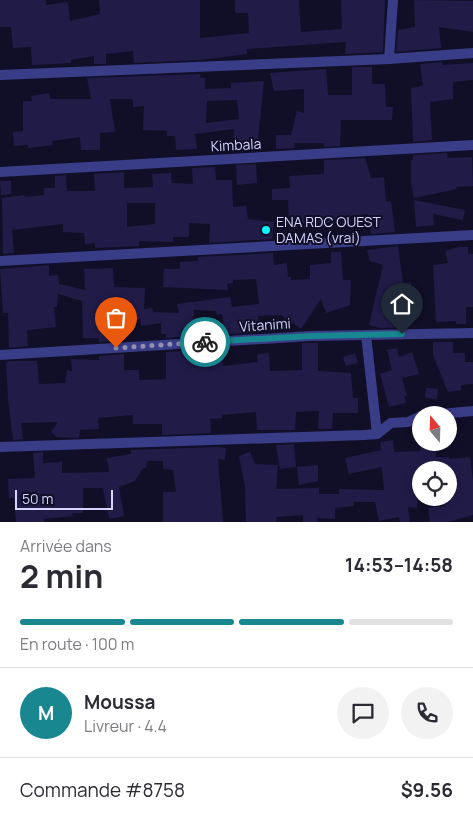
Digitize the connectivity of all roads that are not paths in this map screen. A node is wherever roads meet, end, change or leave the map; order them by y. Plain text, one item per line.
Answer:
1 (393, 0) edge
2 (473, 53) edge
3 (389, 59) junction
4 (0, 75) edge
5 (473, 145) edge
6 (0, 172) edge
7 (473, 235) edge
8 (0, 261) edge
9 (473, 333) edge
10 (366, 335) junction
11 (0, 355) edge
12 (473, 411) edge
13 (458, 412) edge
14 (412, 420) edge
15 (377, 434) junction
16 (0, 446) edge

1 - 3 street
2 - 3 street
3 - 4 street
5 - 6 street, Kimbala
7 - 8 street
9 - 10 street, Vitanimi
10 - 11 street, Vitanimi
10 - 15 street
12 - 13 street
14 - 15 street
15 - 16 street

